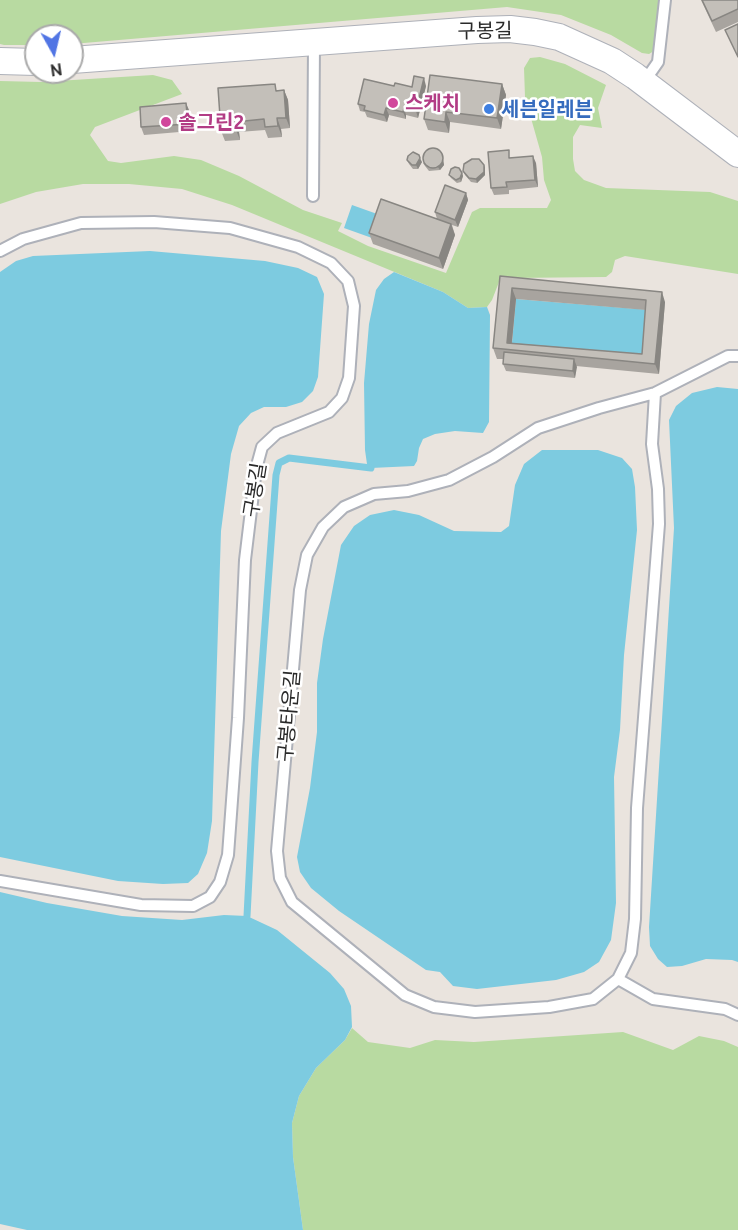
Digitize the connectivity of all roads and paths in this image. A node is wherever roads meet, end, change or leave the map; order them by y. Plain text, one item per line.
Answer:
1 (665, 0) edge
2 (314, 43) junction
3 (84, 59) edge
4 (0, 61) edge
5 (24, 62) edge
6 (643, 82) junction
7 (738, 154) edge
8 (313, 196) dead end
9 (0, 250) edge
10 (738, 356) edge
11 (655, 393) junction
12 (0, 881) edge
13 (618, 980) junction
14 (738, 1015) edge

1 - 6 lane
2 - 3 street, 구봉길
2 - 6 street, 구봉길
2 - 8 lane
4 - 5 street
6 - 7 street, 구봉길
9 - 12 lane, 구봉길
10 - 11 lane, 구봉타운길
11 - 13 lane, 구봉타운길
11 - 13 lane, 구봉타운길
13 - 14 lane

